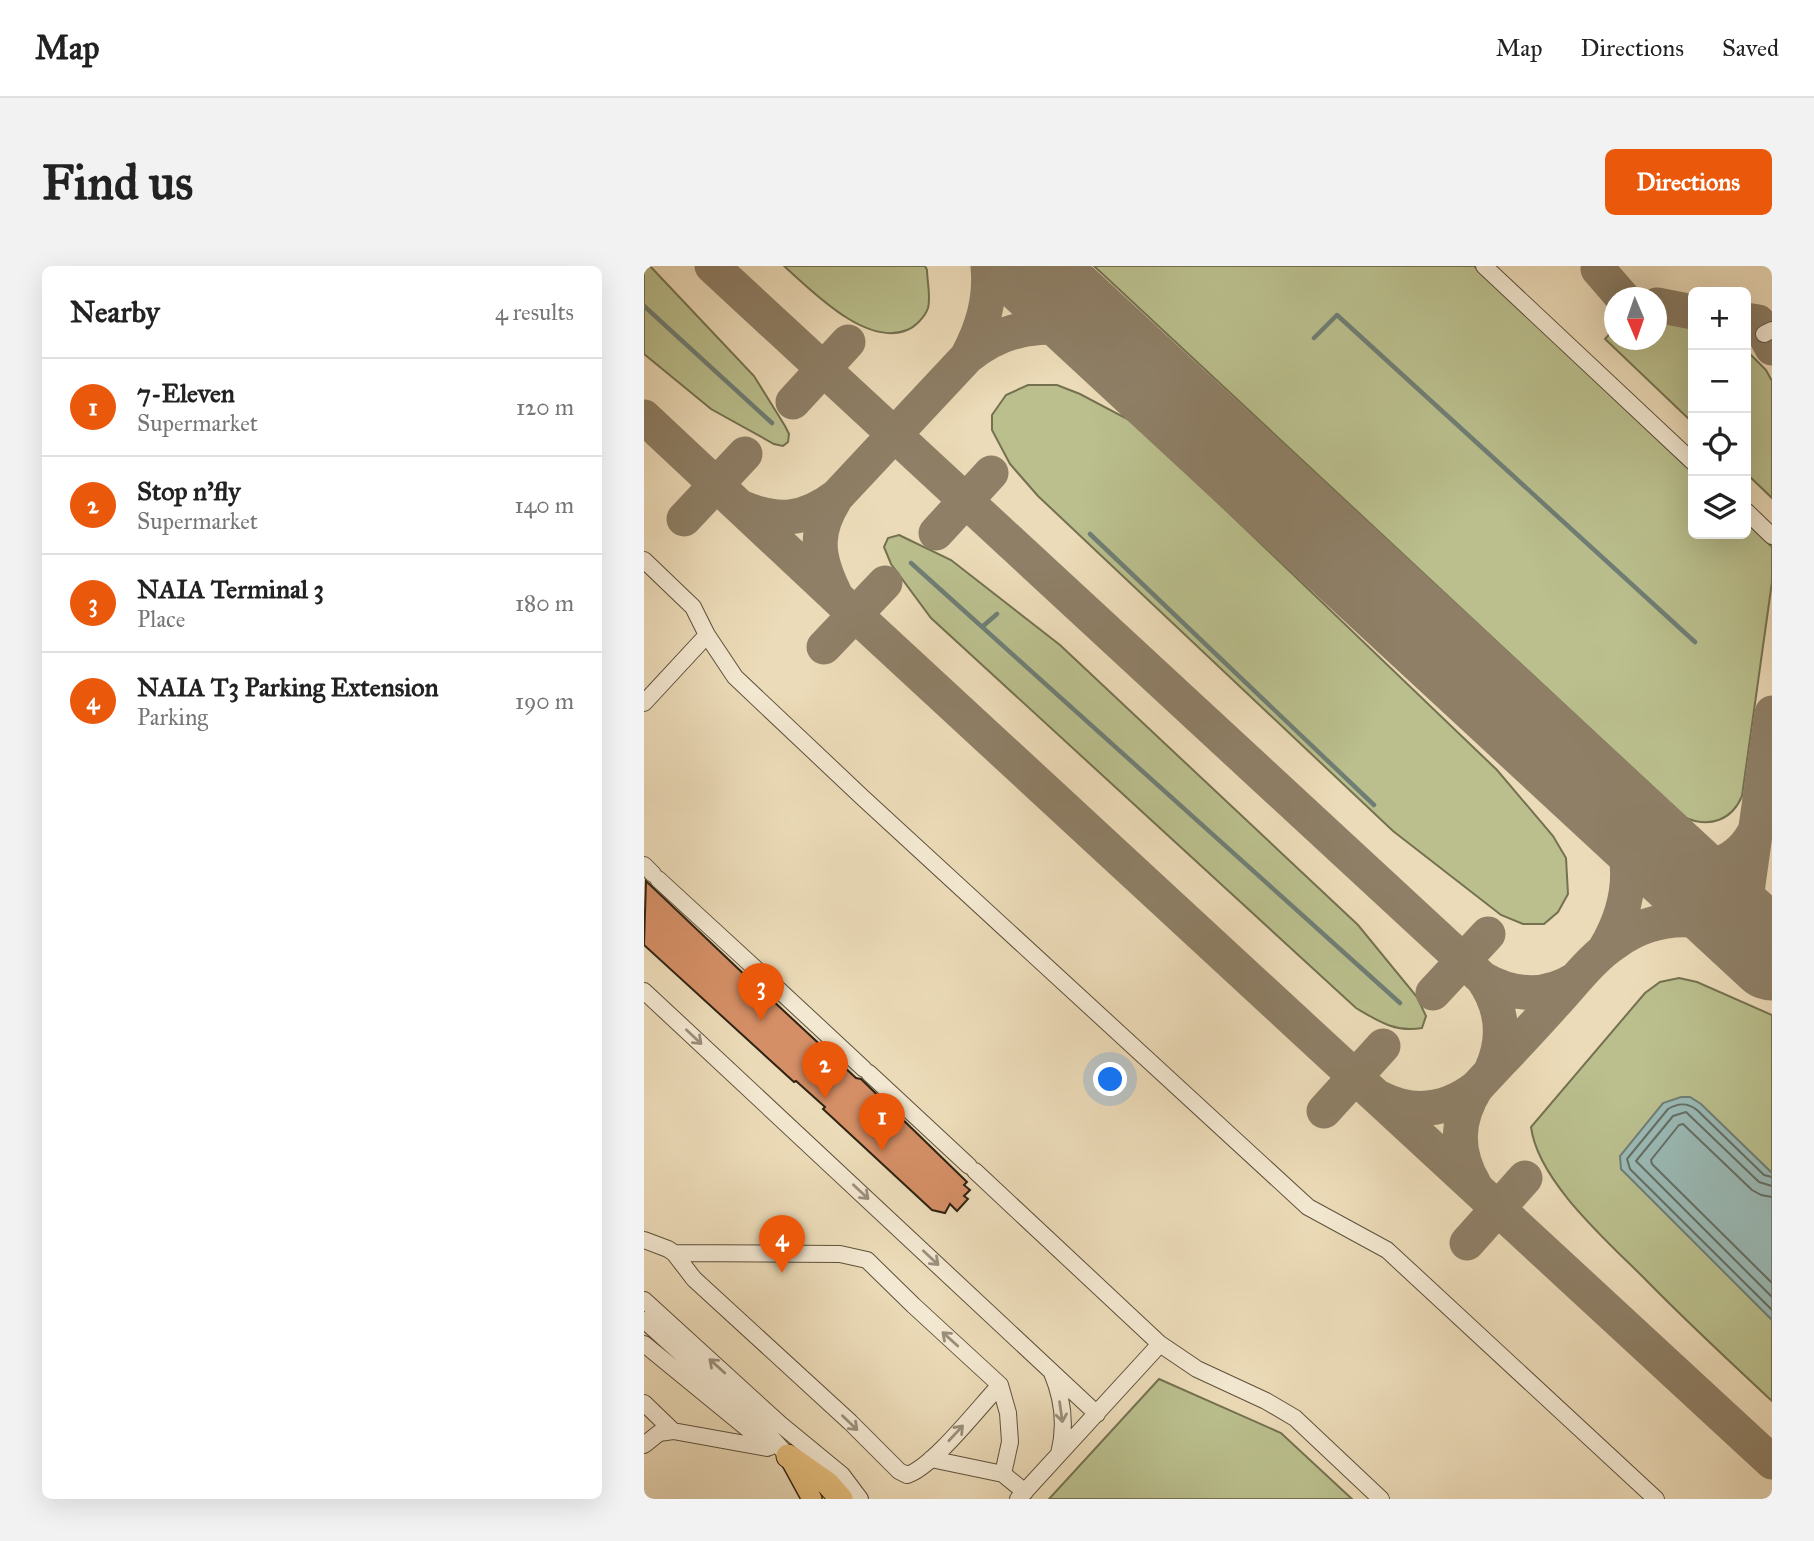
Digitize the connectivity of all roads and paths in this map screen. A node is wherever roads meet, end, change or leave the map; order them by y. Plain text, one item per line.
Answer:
1 (1484, 266) edge
2 (1688, 457) edge
3 (1751, 516) edge
4 (1772, 536) edge
5 (644, 560) edge
6 (707, 635) junction
7 (644, 704) edge
8 (652, 873) edge
9 (644, 991) edge
10 (644, 1240) edge
11 (674, 1253) junction
12 (644, 1300) edge
13 (644, 1320) edge
14 (644, 1344) edge
15 (1160, 1345) junction
16 (1049, 1368) junction
17 (1000, 1384) junction
18 (644, 1402) edge
19 (1097, 1415) junction
20 (673, 1431) junction
21 (644, 1445) edge
22 (781, 1452) junction
23 (1058, 1457) junction
24 (931, 1460) junction
25 (1003, 1474) junction
26 (1021, 1495) edge
27 (812, 1499) edge
28 (841, 1499) edge
29 (860, 1499) edge
30 (1381, 1499) edge
31 (1656, 1499) edge

1 - 2 lane
3 - 4 lane
5 - 6 lane
6 - 7 lane
6 - 31 lane
8 - 15 lane
9 -> 16 lane
10 - 11 lane
17 -> 11 lane
11 -> 24 lane
29 -> 12 lane
13 - 22 lane
14 - 22 lane
15 - 19 lane
15 - 30 lane
16 - 19 lane
16 -> 23 lane
24 -> 17 lane
17 - 25 lane
18 - 20 lane
19 - 23 lane
20 - 21 lane
20 - 22 lane
22 - 27 main road
22 - 28 highway
23 - 26 lane
24 - 25 lane
25 - 26 lane

